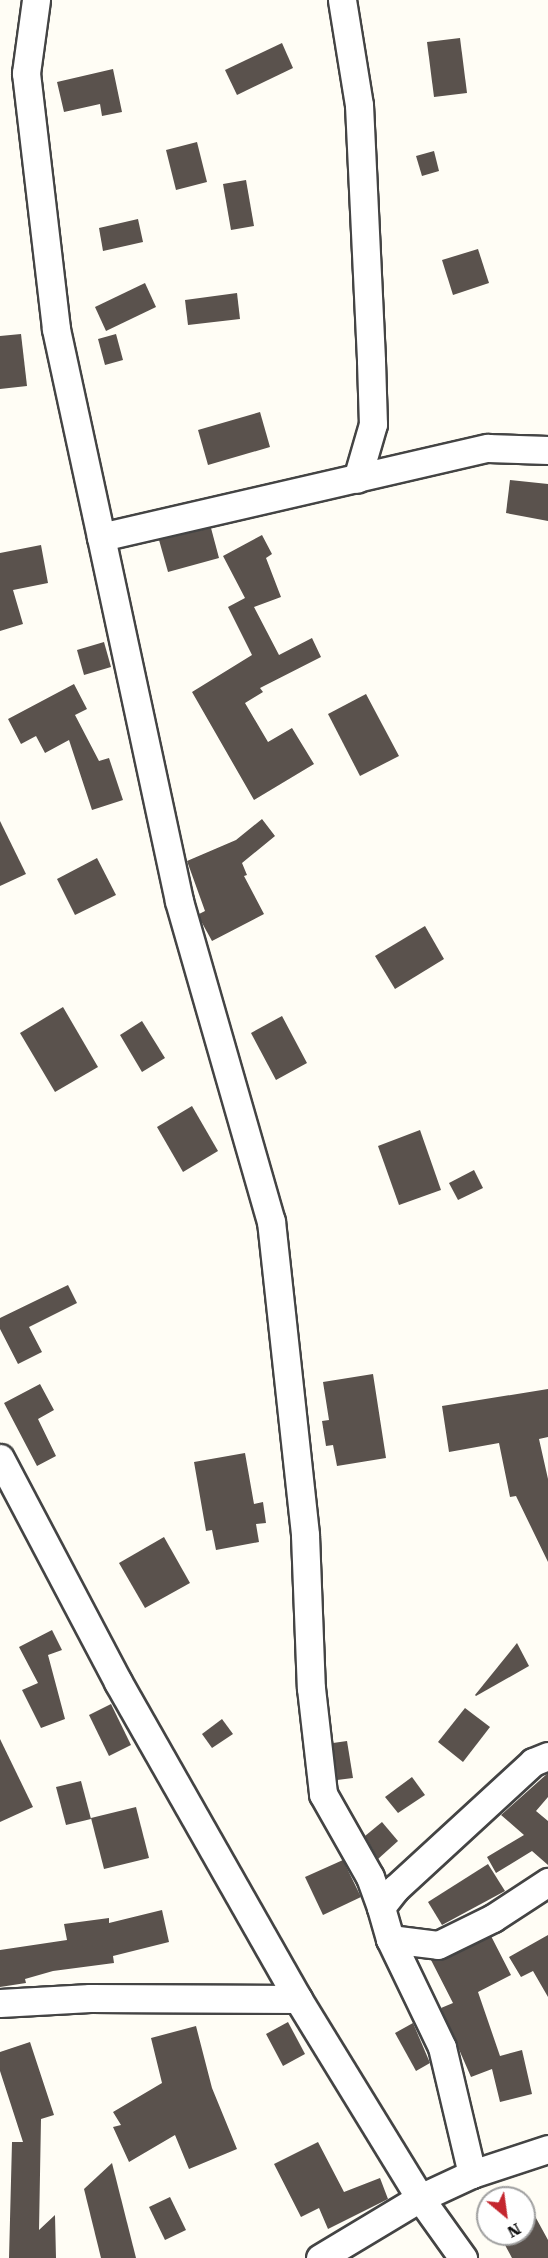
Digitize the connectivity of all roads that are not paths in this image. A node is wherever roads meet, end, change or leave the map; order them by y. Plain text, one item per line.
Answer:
1 (36, 0) edge
2 (342, 0) edge
3 (548, 450) edge
4 (357, 479) junction
5 (101, 537) junction
6 (0, 1458) edge
7 (9, 1496) edge
8 (548, 1756) edge
9 (548, 1882) edge
10 (381, 1908) junction
11 (390, 1939) junction
12 (298, 1999) junction
13 (0, 2003) edge
14 (548, 2149) edge
15 (472, 2174) junction
16 (420, 2198) junction
17 (320, 2258) edge
18 (464, 2258) edge

1 - 5 street
2 - 4 street
3 - 4 street
4 - 5 street
5 - 10 street
6 - 7 street
7 - 12 street
8 - 10 street
9 - 11 street
10 - 11 street
11 - 15 street
12 - 13 street
12 - 16 street
14 - 15 street
15 - 16 street
16 - 17 street
16 - 18 street

